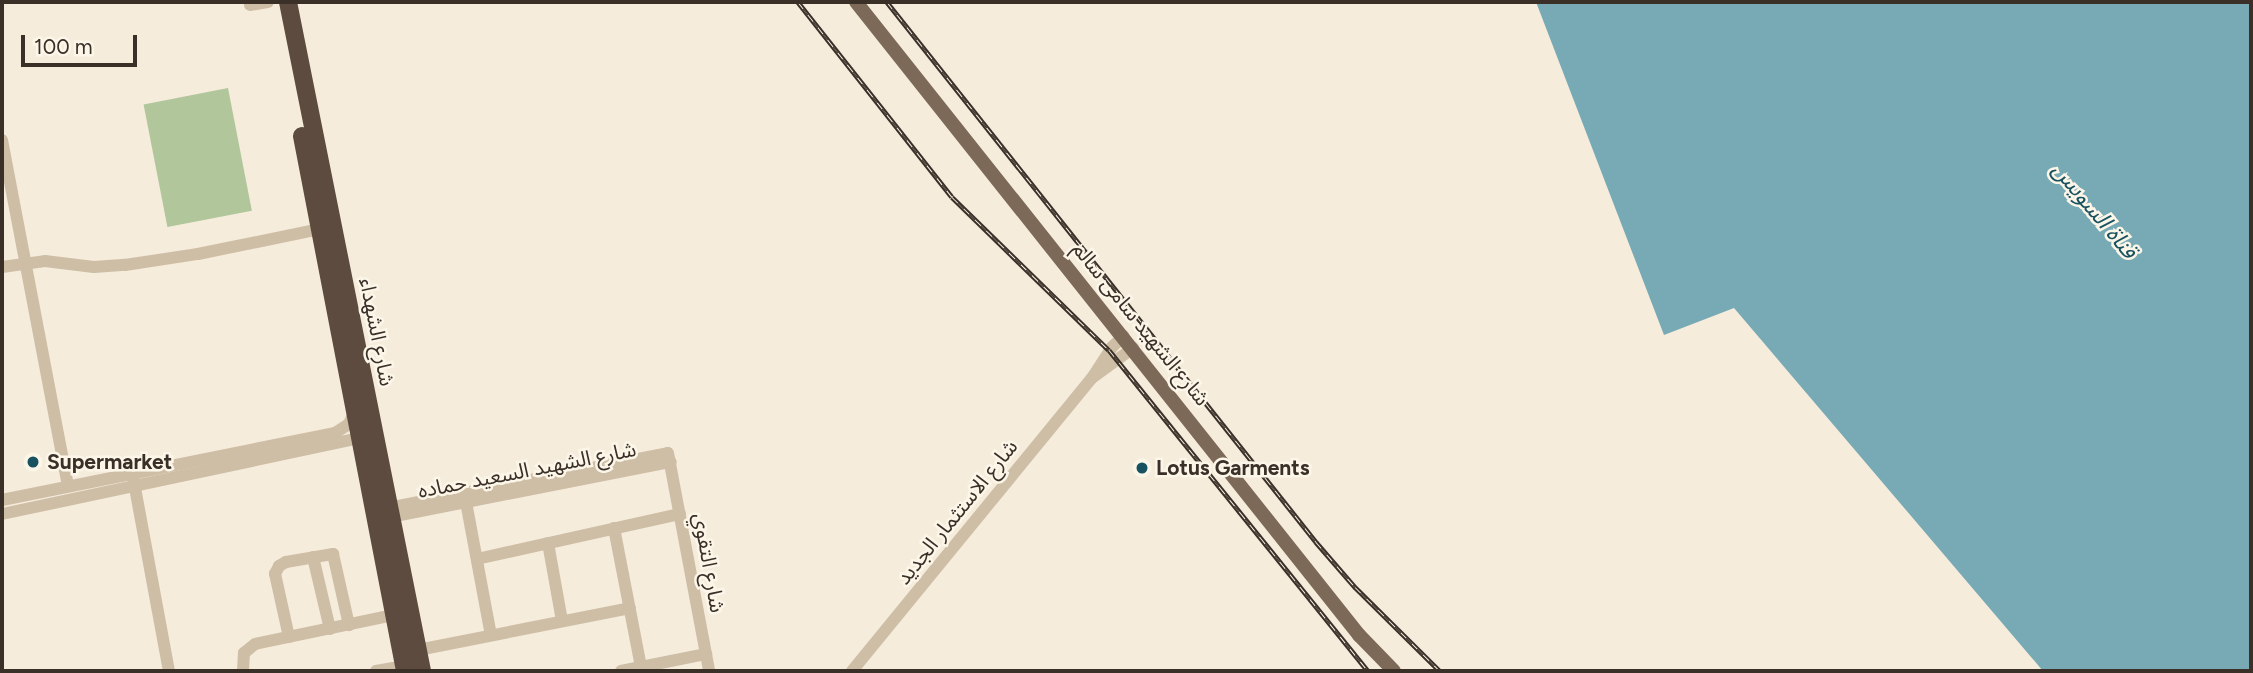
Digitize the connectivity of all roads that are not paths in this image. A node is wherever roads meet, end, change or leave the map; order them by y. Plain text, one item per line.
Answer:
1 (268, 2) edge
2 (277, 2) edge
3 (288, 2) edge
4 (856, 2) edge
5 (250, 5) dead end
6 (2, 140) edge
7 (320, 229) junction
8 (24, 263) junction
9 (2, 267) edge
10 (343, 313) junction
11 (349, 342) junction
12 (1129, 342) junction
13 (354, 409) junction
14 (360, 438) junction
15 (669, 457) joint
16 (134, 479) junction
17 (519, 487) junction
18 (74, 489) junction
19 (2, 500) edge
20 (466, 502) junction
21 (389, 512) junction
22 (2, 514) edge
23 (680, 514) junction
24 (614, 528) junction
25 (548, 543) junction
26 (313, 558) junction
27 (477, 558) junction
28 (630, 608) junction
29 (394, 615) junction
30 (562, 621) junction
31 (349, 625) junction
32 (330, 629) junction
33 (491, 635) junction
34 (289, 637) junction
35 (418, 650) junction
36 (706, 654) junction
37 (641, 667) junction
38 (404, 668) edge
39 (169, 671) edge
40 (243, 671) edge
41 (376, 671) edge
42 (422, 671) edge
43 (621, 671) edge
44 (709, 671) edge
45 (852, 671) edge
46 (1394, 671) edge

1 - 5 street
2 - 7 highway, شارع الشهداء
3 - 10 highway, شارع الشهداء
4 - 12 main road, شارع الشهيد سامى سالم
6 - 8 street
7 - 8 street
7 - 10 highway, شارع الشهداء
8 - 9 street
8 - 18 street
10 - 11 highway, شارع الشهداء
11 - 13 highway, شارع الشهداء
11 - 21 highway, شارع الشهداء
12 - 45 street, شارع الاستثمار الجديد
12 - 46 main road, شارع الشهيد سامى سالم
13 - 14 highway, شارع الشهداء
13 - 16 street
14 - 16 street
14 - 29 highway, شارع الشهداء
15 - 17 street, شارع الشهيد السعيد حماده
15 - 23 street, شارع التقوي
16 - 18 street
16 - 39 street
17 - 20 street, شارع الشهيد السعيد حماده
17 - 21 street, شارع الشهيد السعيد حماده
18 - 19 street
18 - 22 street
20 - 21 street, شارع الشهيد السعيد حماده
20 - 27 street
21 - 35 highway, شارع الشهداء
23 - 24 street
23 - 36 street, شارع التقوي
24 - 25 street
24 - 28 street
25 - 27 street
25 - 30 street
26 - 31 street
26 - 32 street
26 - 34 street
27 - 33 street
28 - 30 street
28 - 37 street
29 - 31 street
29 - 38 highway, شارع الشهداء
30 - 33 street
31 - 32 street
32 - 34 street
33 - 35 street
34 - 40 street
35 - 42 highway, شارع الشهداء
36 - 37 street
36 - 44 street, شارع التقوي
37 - 43 street
38 - 41 street

